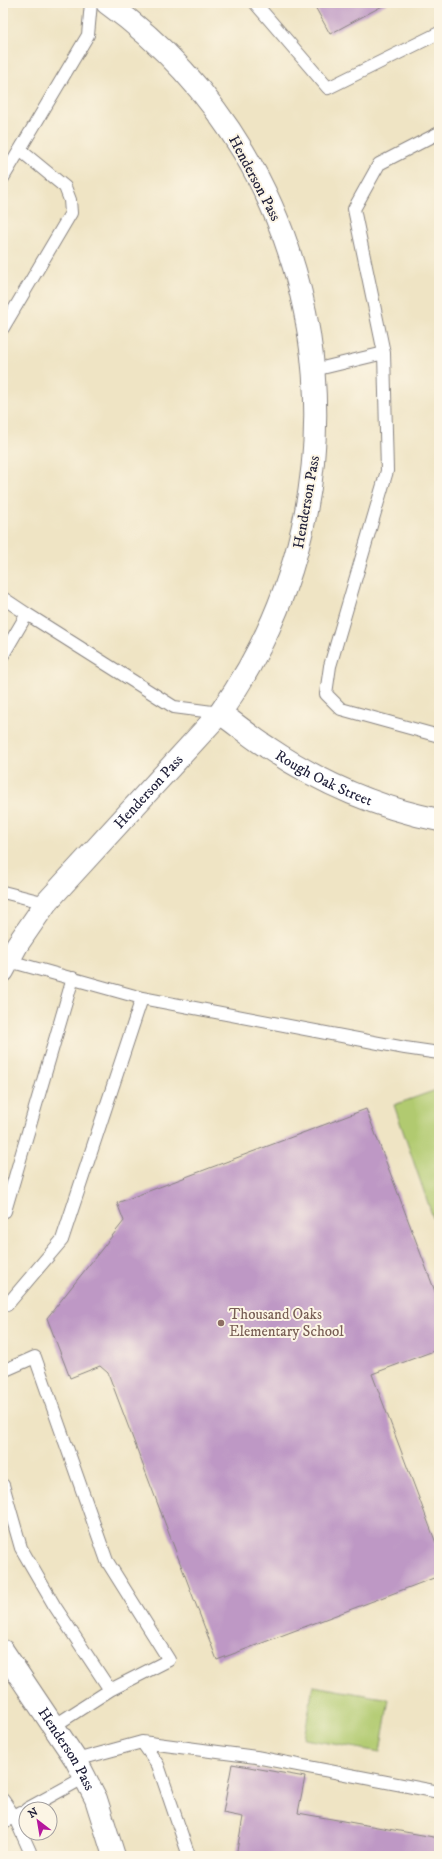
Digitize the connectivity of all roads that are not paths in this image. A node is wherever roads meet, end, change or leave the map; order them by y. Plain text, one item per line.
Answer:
1 (91, 3) edge
2 (107, 3) edge
3 (255, 3) edge
4 (439, 33) edge
5 (439, 133) edge
6 (20, 150) junction
7 (3, 178) edge
8 (3, 328) edge
9 (384, 353) junction
10 (314, 370) junction
11 (3, 598) edge
12 (27, 614) junction
13 (3, 655) edge
14 (220, 713) junction
15 (439, 736) edge
16 (439, 820) edge
17 (3, 892) edge
18 (46, 903) junction
19 (6, 966) edge
20 (73, 978) junction
21 (142, 998) junction
22 (439, 1053) edge
23 (3, 1211) edge
24 (3, 1305) edge
25 (3, 1371) edge
26 (3, 1485) edge
27 (3, 1651) edge
28 (110, 1690) junction
29 (54, 1726) junction
30 (142, 1742) junction
31 (81, 1769) junction
32 (439, 1792) edge
33 (3, 1800) edge
34 (37, 1801) edge
35 (18, 1814) edge
36 (14, 1816) junction
37 (3, 1823) edge
38 (32, 1856) edge
39 (114, 1856) edge
40 (189, 1856) edge

1 - 6 lane
2 - 10 street, Henderson Pass
3 - 4 lane
5 - 9 lane
6 - 7 lane
6 - 8 lane
9 - 10 lane
9 - 15 lane
10 - 14 street, Henderson Pass
11 - 12 lane
12 - 13 lane
12 - 14 lane
14 - 16 street, Rough Oak Street
14 - 18 street, Henderson Pass
17 - 18 lane
18 - 19 street, Henderson Pass
19 - 20 lane
20 - 21 lane
20 - 23 lane
21 - 22 lane
21 - 24 lane
25 - 28 lane
26 - 28 lane
27 - 29 street, Henderson Pass
28 - 29 lane
29 - 31 street, Henderson Pass
30 - 31 lane
30 - 32 lane
30 - 40 lane
31 - 34 lane
31 - 39 street, Henderson Pass
33 - 36 lane
35 - 36 lane
36 - 37 lane
36 - 38 lane

